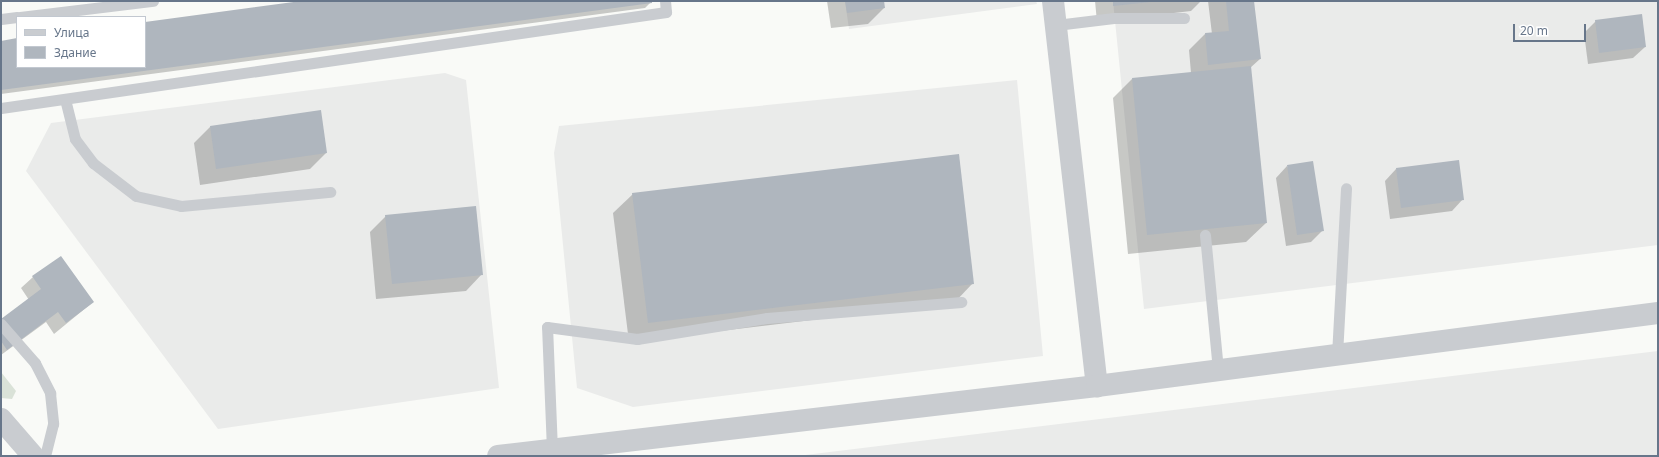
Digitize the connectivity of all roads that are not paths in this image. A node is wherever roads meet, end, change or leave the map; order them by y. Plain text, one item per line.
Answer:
1 (153, 1) edge
2 (665, 1) edge
3 (1053, 1) edge
4 (26, 16) edge
5 (16, 17) edge
6 (1184, 18) dead end
7 (1, 19) edge
8 (1056, 25) junction
9 (65, 99) junction
10 (1, 108) edge
11 (1346, 188) dead end
12 (330, 192) dead end
13 (1205, 235) dead end
14 (962, 302) dead end
15 (1658, 313) edge
16 (1, 324) edge
17 (1337, 355) junction
18 (1218, 371) junction
19 (1097, 386) junction
20 (1, 419) edge
21 (552, 450) junction
22 (33, 456) edge
23 (45, 456) edge
24 (498, 456) edge

1 - 4 lane
2 - 9 lane
3 - 8 street
5 - 7 lane
6 - 8 lane
8 - 19 street
9 - 10 lane
9 - 12 lane
11 - 17 lane
13 - 18 lane
14 - 21 lane
15 - 17 street
16 - 23 lane
17 - 18 street
18 - 19 street
19 - 21 street
20 - 22 street
21 - 24 street

